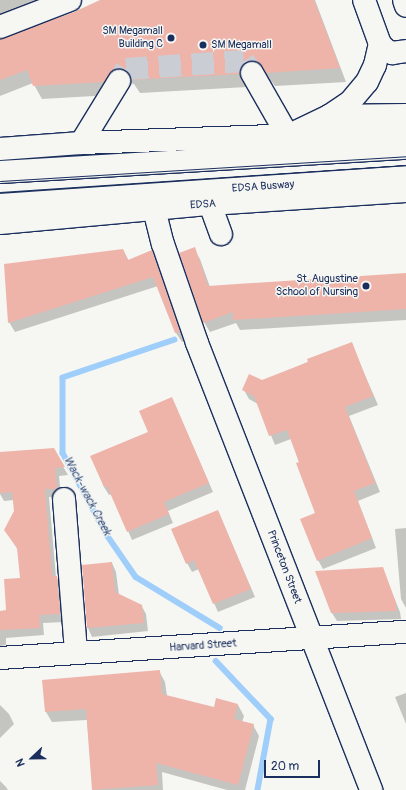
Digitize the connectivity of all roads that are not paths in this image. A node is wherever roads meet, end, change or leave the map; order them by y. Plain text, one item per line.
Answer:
1 (70, 0) edge
2 (364, 0) edge
3 (404, 0) edge
4 (406, 6) edge
5 (0, 27) edge
6 (380, 44) junction
7 (406, 51) edge
8 (252, 74) tunnel mouth
9 (118, 81) tunnel mouth
10 (406, 115) edge
11 (329, 116) junction
12 (406, 131) edge
13 (288, 136) junction
14 (81, 143) junction
15 (406, 148) edge
16 (0, 149) edge
17 (0, 172) edge
18 (406, 177) edge
19 (406, 191) edge
20 (210, 204) junction
21 (0, 205) edge
22 (154, 209) junction
23 (0, 223) edge
24 (221, 234) dead end
25 (64, 499) dead end
26 (406, 632) edge
27 (312, 639) junction
28 (76, 653) junction
29 (0, 658) edge
30 (371, 790) edge

1 - 5 main road
2 - 6 main road
3 - 4 main road
6 - 7 main road
6 - 11 main road
8 - 13 main road
9 - 14 main road
10 - 11 main road
11 - 13 main road
12 - 13 main road
13 - 14 main road
14 - 16 main road
15 - 17 main road
18 - 21 main road, EDSA Busway
19 - 20 main road, EDSA
20 - 22 main road, EDSA
20 - 24 main road
22 - 23 main road, EDSA
22 - 27 main road, Princeton Street
25 - 28 main road
26 - 27 main road, Harvard Street
27 - 28 main road, Harvard Street
27 - 30 main road, Princeton Street
28 - 29 main road, Harvard Street

